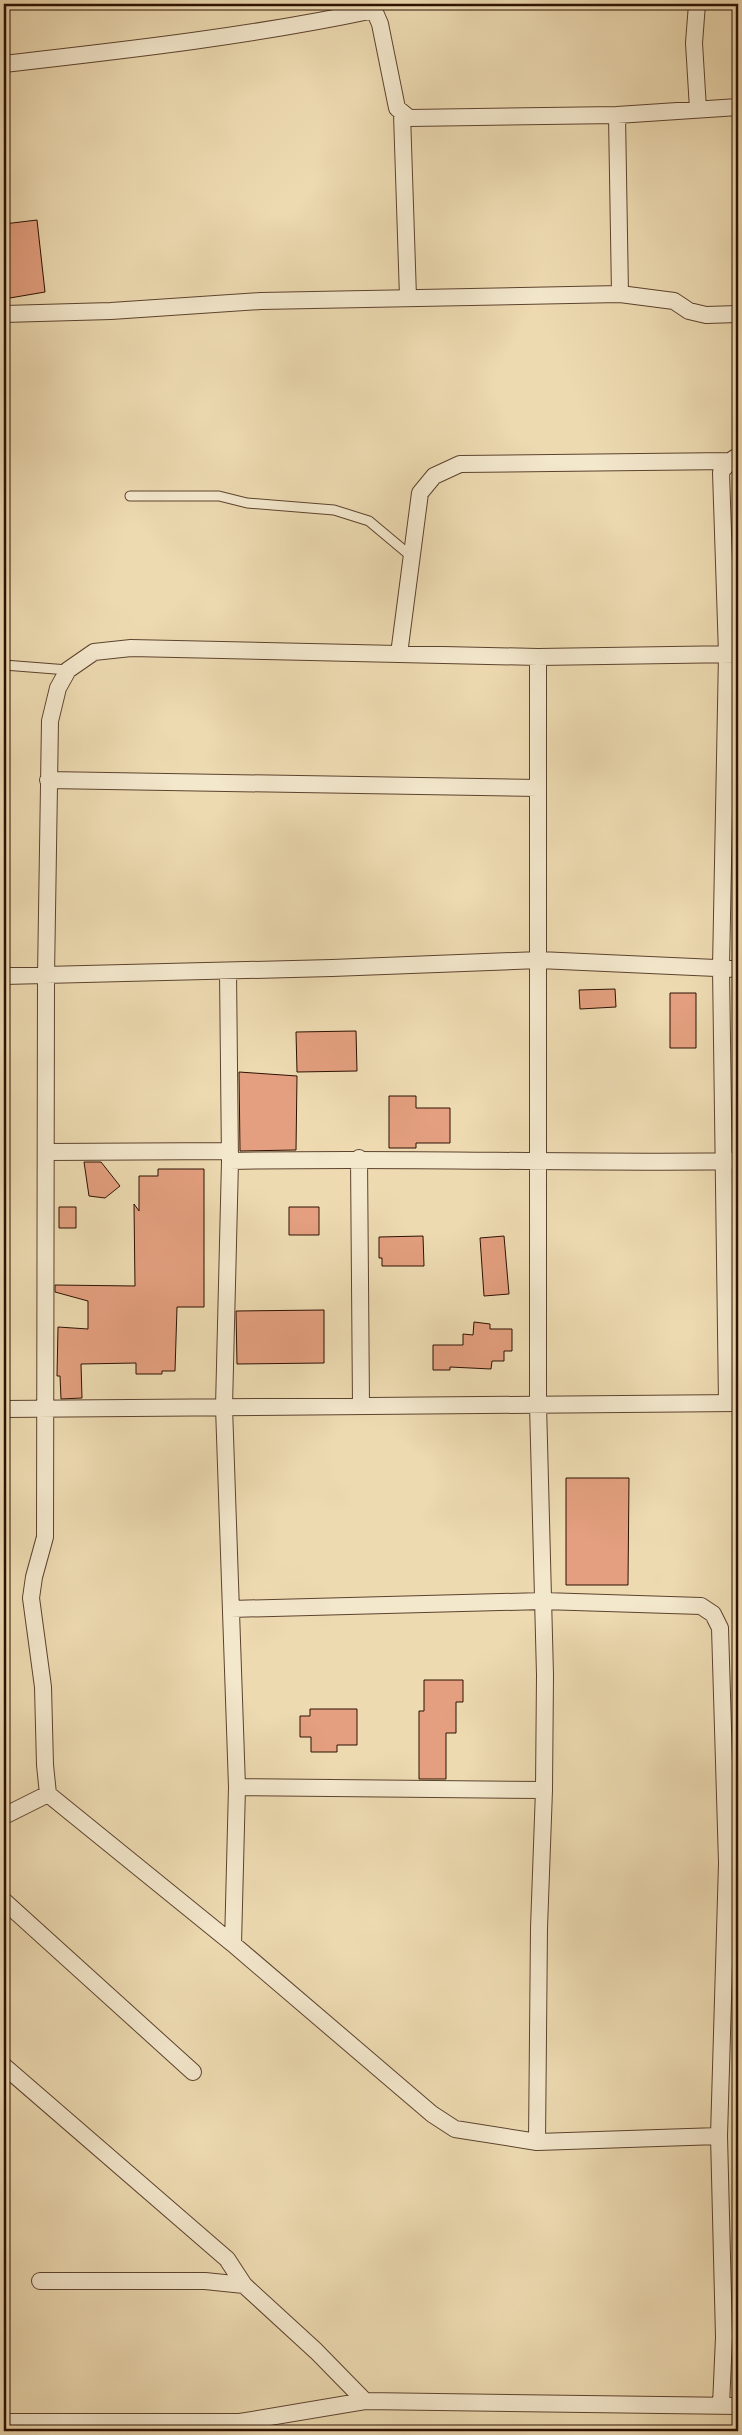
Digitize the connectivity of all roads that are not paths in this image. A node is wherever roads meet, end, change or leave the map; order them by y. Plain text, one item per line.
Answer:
1 (697, 4) edge
2 (373, 7) edge
3 (4, 64) edge
4 (738, 107) edge
5 (698, 109) junction
6 (402, 114) junction
7 (617, 114) junction
8 (620, 294) junction
9 (408, 297) junction
10 (4, 314) edge
11 (738, 314) edge
12 (734, 459) edge
13 (130, 496) dead end
14 (412, 557) junction
15 (400, 654) junction
16 (732, 654) edge
17 (538, 657) junction
18 (4, 665) edge
19 (68, 670) junction
20 (48, 780) junction
21 (538, 788) junction
22 (731, 791) edge
23 (539, 960) junction
24 (721, 968) junction
25 (738, 969) edge
26 (228, 971) junction
27 (4, 976) edge
28 (46, 976) junction
29 (47, 1152) junction
30 (229, 1156) junction
31 (358, 1158) junction
32 (731, 1161) edge
33 (538, 1162) junction
34 (733, 1403) edge
35 (538, 1404) junction
36 (361, 1406) junction
37 (224, 1407) junction
38 (4, 1409) edge
39 (44, 1409) junction
40 (543, 1602) junction
41 (231, 1610) junction
42 (237, 1787) junction
43 (544, 1790) junction
44 (48, 1794) junction
45 (731, 1802) edge
46 (4, 1816) edge
47 (4, 1900) edge
48 (233, 1944) junction
49 (4, 2066) edge
50 (193, 2072) dead end
51 (719, 2136) junction
52 (537, 2142) junction
53 (40, 2281) dead end
54 (244, 2285) junction
55 (365, 2401) junction
56 (721, 2405) junction
57 (738, 2406) edge
58 (4, 2422) edge

1 - 5 street
2 - 3 street
2 - 6 street
4 - 5 street
5 - 7 street
6 - 7 street
6 - 9 street
7 - 8 street
8 - 9 street
8 - 11 street
9 - 10 street
12 - 14 street
12 - 16 street
13 - 14 lane
14 - 15 street
15 - 17 street
15 - 19 street
16 - 17 street
16 - 22 street
17 - 21 street
18 - 19 lane
19 - 20 street
20 - 21 street
20 - 28 street
21 - 23 street
22 - 24 street
23 - 24 street
23 - 26 street
23 - 33 street
24 - 25 street
24 - 32 street
26 - 28 street
26 - 30 street
27 - 28 street
28 - 29 street
29 - 30 street
29 - 39 street
30 - 31 street
30 - 37 street
31 - 33 street
31 - 36 street
32 - 33 street
32 - 34 street
33 - 35 street
34 - 35 street
35 - 36 street
35 - 40 street
36 - 37 street
37 - 39 street
37 - 41 street
38 - 39 street
39 - 44 street
40 - 41 street
40 - 43 street
40 - 45 street
41 - 42 street
42 - 43 street
42 - 48 street
43 - 52 street
44 - 46 street
44 - 48 street
45 - 51 street
47 - 50 street
48 - 52 street
49 - 54 street
51 - 52 street
51 - 56 street
53 - 54 street
54 - 55 street
55 - 56 street
55 - 58 street
56 - 57 street

